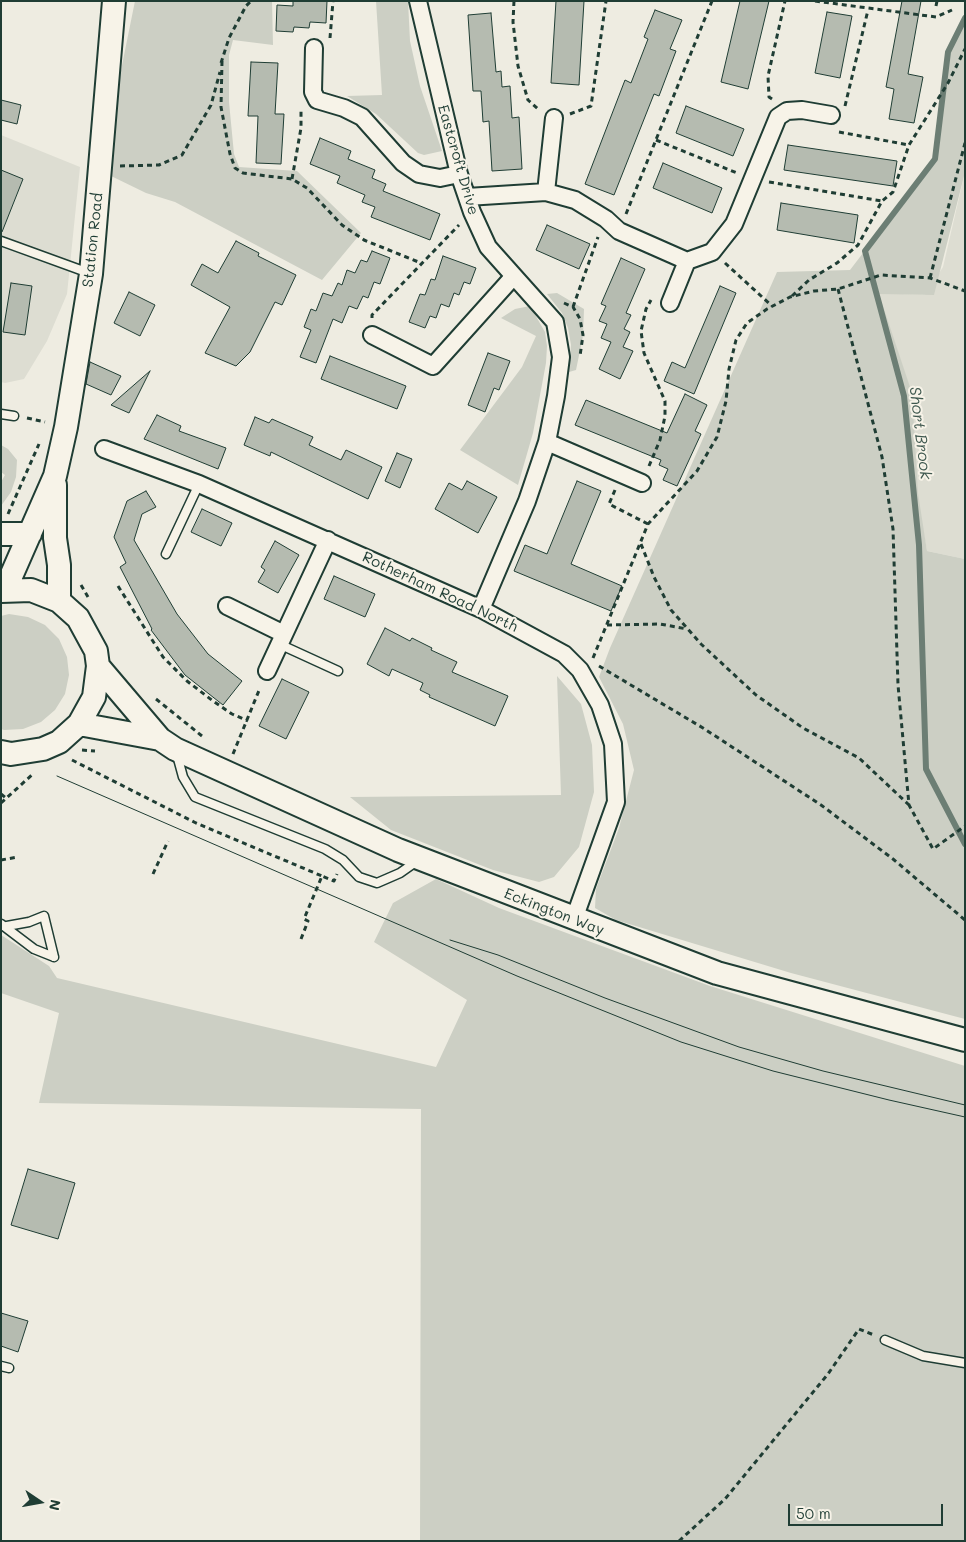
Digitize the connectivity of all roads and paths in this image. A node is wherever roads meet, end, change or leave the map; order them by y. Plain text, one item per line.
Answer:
1 (114, 1) edge
2 (251, 1) edge
3 (333, 1) edge
4 (418, 1) edge
5 (514, 1) edge
6 (606, 1) edge
7 (712, 1) edge
8 (785, 1) edge
9 (816, 1) edge
10 (937, 1) edge
11 (936, 6) dead end
12 (868, 10) junction
13 (952, 10) dead end
14 (314, 48) joint
15 (965, 49) edge
16 (222, 61) junction
17 (313, 92) junction
18 (787, 111) junction
19 (831, 115) junction
20 (554, 118) junction
21 (656, 140) junction
22 (965, 143) edge
23 (909, 145) junction
24 (100, 164) junction
25 (459, 174) junction
26 (292, 179) junction
27 (754, 179) junction
28 (546, 192) junction
29 (882, 201) junction
30 (470, 205) junction
31 (606, 220) junction
32 (619, 231) junction
33 (1, 242) edge
34 (712, 252) junction
35 (687, 262) junction
36 (421, 263) junction
37 (91, 274) junction
38 (513, 277) junction
39 (930, 278) junction
40 (838, 289) junction
41 (965, 291) edge
42 (790, 297) junction
43 (670, 303) joint
44 (772, 306) junction
45 (572, 307) dead end
46 (372, 335) joint
47 (1, 414) edge
48 (14, 416) joint
49 (48, 423) dead end
50 (40, 440) dead end
51 (547, 442) junction
52 (104, 449) dead end
53 (622, 474) junction
54 (55, 476) junction
55 (642, 483) joint
56 (198, 484) junction
57 (1, 517) edge
58 (648, 524) junction
59 (1, 534) edge
60 (30, 534) junction
61 (328, 540) junction
62 (640, 544) junction
63 (166, 554) dead end
64 (80, 581) dead end
65 (118, 586) dead end
66 (3, 590) edge
67 (59, 601) junction
68 (92, 605) dead end
69 (227, 606) dead end
70 (481, 609) junction
71 (607, 625) junction
72 (688, 630) junction
73 (282, 639) junction
74 (98, 666) junction
75 (267, 671) joint
76 (338, 671) dead end
77 (149, 693) dead end
78 (248, 721) junction
79 (79, 724) junction
80 (206, 739) dead end
81 (168, 744) junction
82 (46, 748) junction
83 (226, 752) dead end
84 (232, 756) junction
85 (5, 757) edge
86 (241, 759) dead end
87 (1, 794) edge
88 (6, 798) dead end
89 (910, 805) junction
90 (965, 826) edge
91 (168, 841) dead end
92 (18, 857) dead end
93 (1, 860) edge
94 (343, 860) junction
95 (419, 860) junction
96 (153, 874) dead end
97 (322, 876) junction
98 (574, 919) junction
99 (965, 920) edge
100 (4, 925) edge
101 (301, 939) dead end
102 (965, 1040) edge
103 (885, 1340) joint
104 (965, 1363) edge
105 (679, 1541) edge

1 - 24 main road, Station Road
2 - 16 path
3 - 14 path
4 - 25 street, Eastcroft Drive
5 - 20 path
6 - 20 path
7 - 21 path
8 - 18 path
9 - 12 path
10 - 11 path
12 - 13 path
12 - 19 path
14 - 17 street
15 - 23 path
16 - 24 path
16 - 26 path
17 - 25 street
17 - 26 path
18 - 19 street
18 - 27 street
19 - 23 path
20 - 28 street
21 - 27 path
21 - 32 path
22 - 39 path
23 - 29 path
24 - 37 main road, Station Road
25 - 30 street, Eastcroft Drive
26 - 36 path
27 - 29 path
27 - 34 street
28 - 30 street
28 - 31 street
29 - 42 path
30 - 36 path
30 - 38 street, Eastcroft Drive
31 - 32 street
31 - 45 path
32 - 35 street
33 - 37 lane
34 - 35 street
34 - 44 path
35 - 43 street
36 - 46 path
37 - 54 main road, Station Road
38 - 46 street
38 - 51 street, Eastcroft Drive
39 - 40 path
39 - 41 path
40 - 42 path
40 - 89 path
42 - 44 path
43 - 55 path
44 - 58 path
47 - 48 lane
48 - 49 path
50 - 57 path
51 - 53 street
51 - 70 street, Eastcroft Drive
52 - 56 street, Rotherham Road North
53 - 55 street
53 - 58 path
54 - 60 main road, Station Road
54 - 67 main road, Station Road
56 - 61 street, Rotherham Road North
56 - 63 lane
58 - 62 path
59 - 60 main road
60 - 66 main road, Station Road
61 - 70 street, Rotherham Road North
61 - 73 street
62 - 71 path
62 - 72 path
64 - 68 path
65 - 78 path
66 - 67 main road, Eckington Way
67 - 74 main road, Eckington Way
69 - 73 street
70 - 98 street, Rotherham Road North
71 - 72 path
71 - 99 path
72 - 89 path
73 - 75 street
73 - 76 lane
74 - 79 main road, Eckington Way
74 - 81 main road, Eckington Way
75 - 78 path
77 - 80 path
78 - 84 path
79 - 81 main road, Eckington Way
79 - 82 main road, Eckington Way
81 - 94 lane
81 - 95 main road, Eckington Way
82 - 85 main road, Eckington Way
82 - 97 path
83 - 84 path
84 - 86 path
87 - 88 path
89 - 90 path
91 - 96 path
92 - 93 path
94 - 95 lane
94 - 97 path
95 - 98 main road, Eckington Way
97 - 101 path
98 - 102 main road, Eckington Way
100 - 100 lane
103 - 104 lane
103 - 105 path

